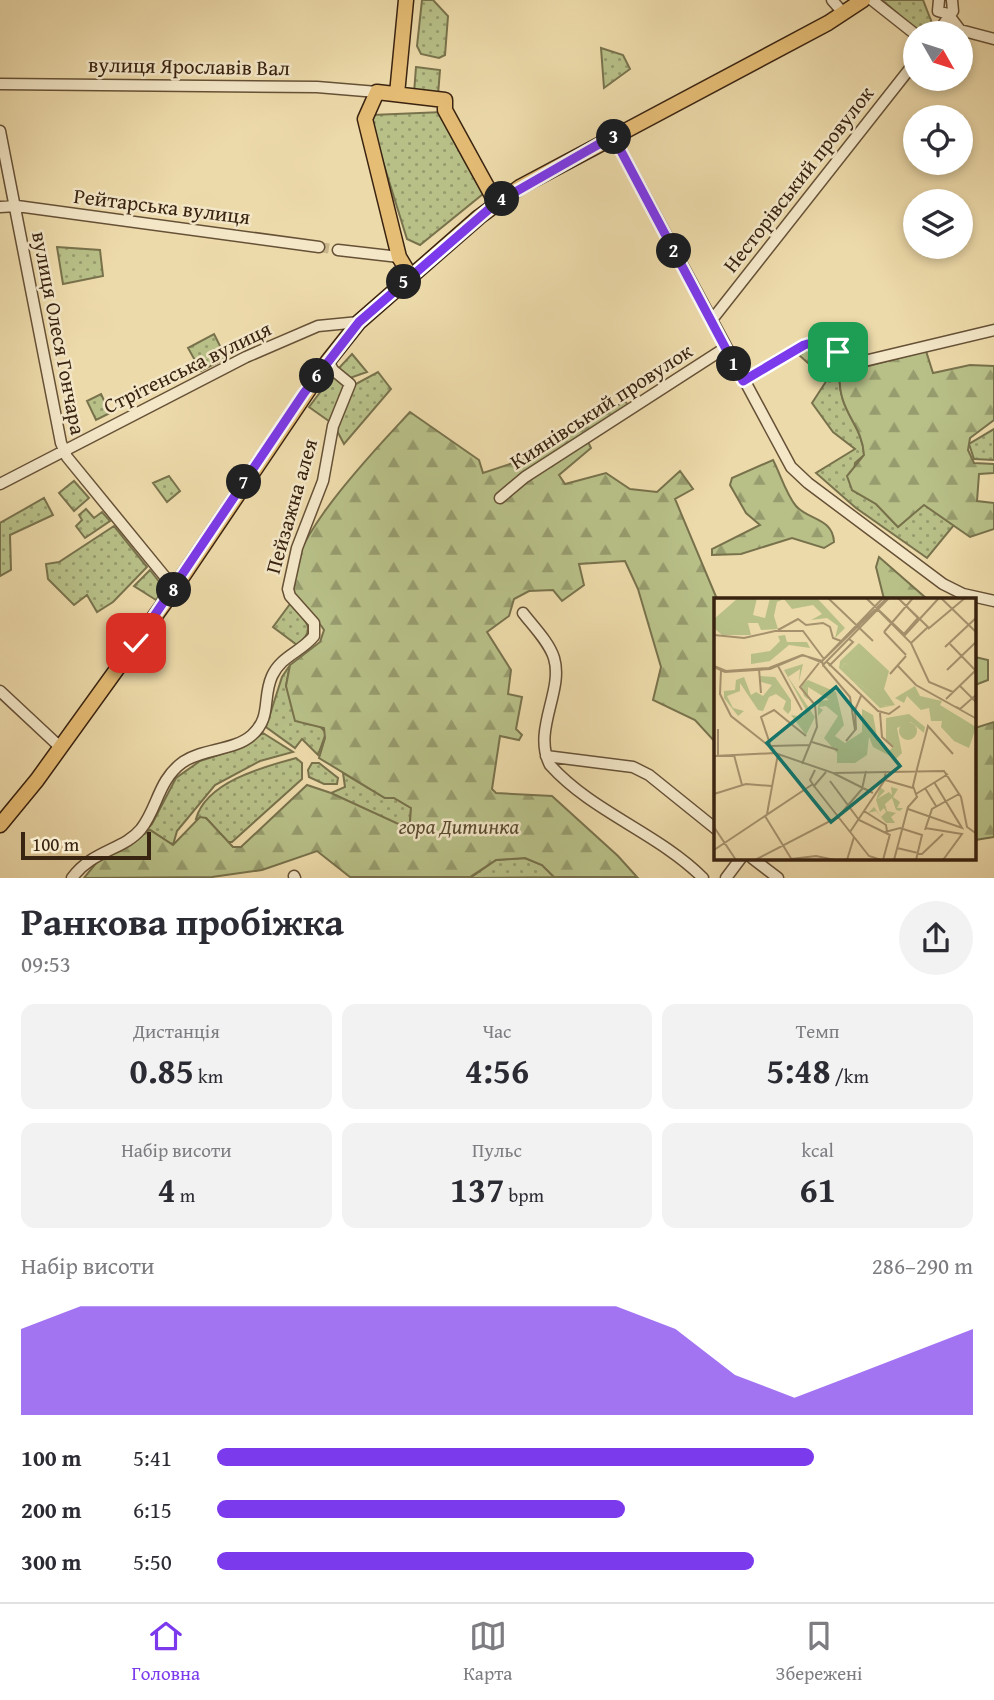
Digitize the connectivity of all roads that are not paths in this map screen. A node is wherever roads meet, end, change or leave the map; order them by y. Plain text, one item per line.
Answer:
1 (406, 0) edge
2 (832, 0) edge
3 (863, 0) edge
4 (872, 0) edge
5 (939, 0) edge
6 (953, 0) edge
7 (844, 14) junction
8 (948, 15) junction
9 (945, 21) edge
10 (953, 21) edge
11 (903, 25) edge
12 (973, 33) edge
13 (994, 39) edge
14 (903, 77) edge
15 (0, 84) edge
16 (376, 92) junction
17 (397, 94) junction
18 (0, 131) edge
19 (613, 136) junction
20 (496, 203) junction
21 (14, 206) junction
22 (0, 207) edge
23 (319, 247) tunnel mouth
24 (338, 250) tunnel mouth
25 (399, 257) junction
26 (411, 277) junction
27 (711, 321) junction
28 (359, 322) junction
29 (994, 330) edge
30 (725, 348) junction
31 (328, 361) junction
32 (743, 381) junction
33 (64, 450) junction
34 (0, 484) edge
35 (500, 498) dead end
36 (175, 589) junction
37 (994, 601) edge
38 (523, 612) dead end
39 (0, 691) edge
40 (60, 747) junction
41 (546, 756) junction
42 (0, 825) edge
43 (714, 827) edge
44 (739, 860) edge
45 (755, 860) edge
46 (72, 877) edge
47 (703, 877) edge
48 (726, 877) edge
49 (778, 877) edge

1 - 17 main road
2 - 7 street
3 - 7 main road
4 - 11 street
5 - 8 street
6 - 8 street
7 - 19 main road
8 - 9 street
8 - 10 street
12 - 13 street
14 - 27 street, Несторівський провулок
15 - 16 street, вулиця Ярославів Вал
16 - 17 main road
16 - 25 main road
17 - 20 main road
18 - 21 street, вулиця Олеся Гончара
19 - 20 main road
19 - 27 street
20 - 26 main road
21 - 22 street, Рейтарська вулиця
21 - 23 street, Рейтарська вулиця
21 - 33 street, вулиця Олеся Гончара
24 - 25 street
25 - 26 main road
26 - 28 main road
27 - 30 street
28 - 31 main road
28 - 33 street, Стрітенська вулиця
29 - 32 street
30 - 32 street
30 - 35 street, Киянівський провулок
31 - 36 main road
31 - 46 street, Пейзажна алея
32 - 37 street
33 - 34 street, Стрітенська вулиця
33 - 36 street, вулиця Олеся Гончара
36 - 40 main road
38 - 41 street
39 - 40 street
40 - 42 main road
41 - 43 street
41 - 47 street
44 - 48 street
45 - 49 street

